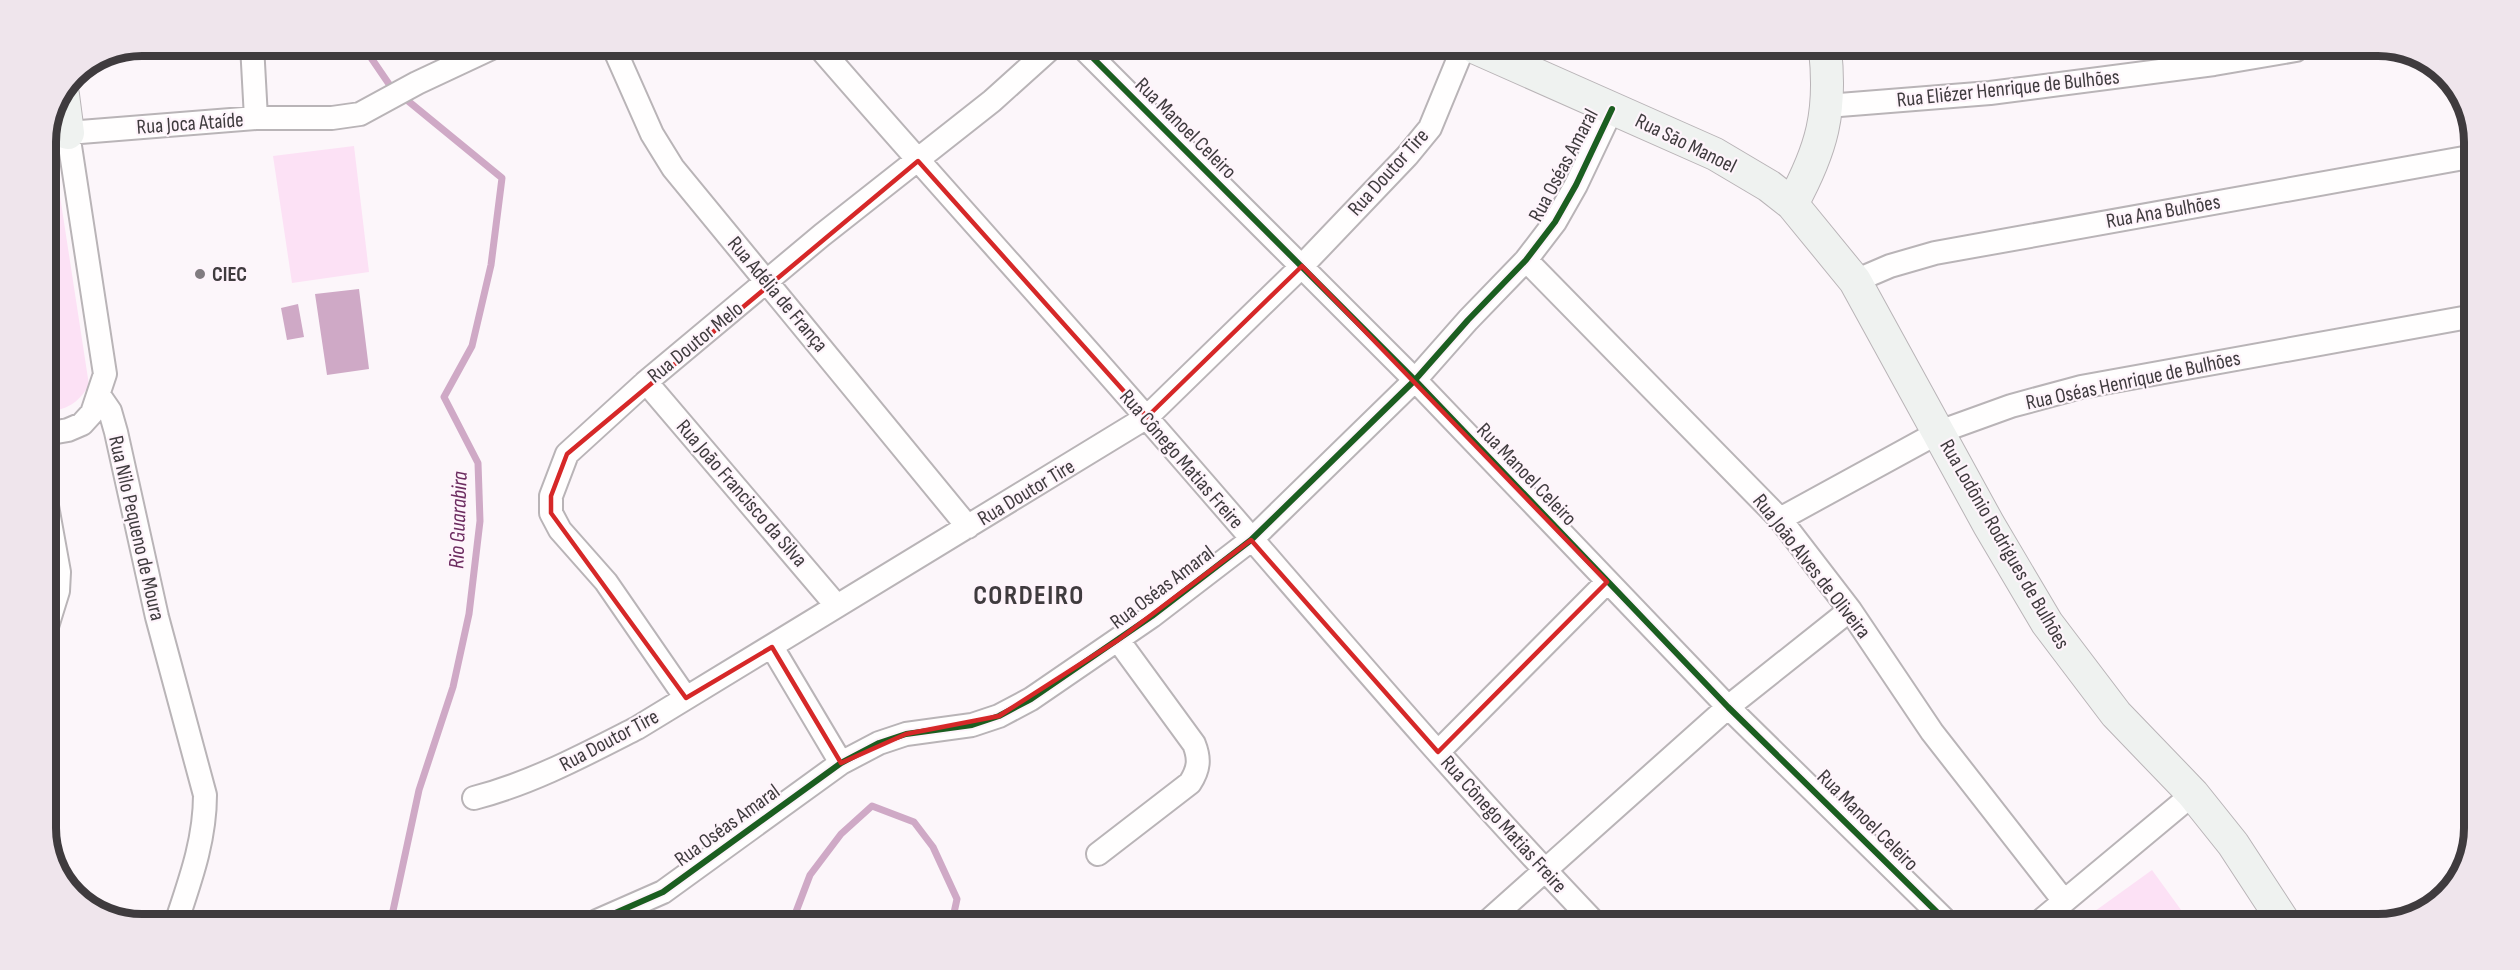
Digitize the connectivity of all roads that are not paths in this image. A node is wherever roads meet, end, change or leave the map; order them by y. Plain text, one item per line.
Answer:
1 (252, 56) edge
2 (475, 56) edge
3 (617, 56) edge
4 (828, 56) edge
5 (1042, 56) edge
6 (1091, 56) edge
7 (1460, 56) edge
8 (1494, 56) edge
9 (1825, 56) edge
10 (2261, 56) edge
11 (1827, 106) junction
12 (1612, 109) junction
13 (60, 115) edge
14 (255, 118) junction
15 (58, 130) edge
16 (2464, 158) edge
17 (918, 161) junction
18 (1792, 204) junction
19 (1526, 260) junction
20 (1302, 266) junction
21 (1855, 281) junction
22 (769, 282) junction
23 (2464, 318) edge
24 (1415, 380) junction
25 (646, 382) junction
26 (99, 395) junction
27 (1147, 417) junction
28 (56, 431) edge
29 (1939, 432) junction
30 (1780, 519) junction
31 (968, 527) junction
32 (1251, 540) junction
33 (56, 556) edge
34 (1607, 582) junction
35 (56, 597) edge
36 (836, 605) junction
37 (1850, 610) junction
38 (1118, 640) junction
39 (772, 647) junction
40 (686, 698) junction
41 (1728, 707) junction
42 (1438, 752) junction
43 (841, 763) junction
44 (2193, 795) junction
45 (474, 798) dead end
46 (1098, 854) dead end
47 (1546, 871) junction
48 (2064, 901) junction
49 (179, 914) edge
50 (613, 914) edge
51 (1496, 914) edge
52 (1587, 914) edge
53 (1939, 914) edge
54 (2049, 914) edge
55 (2279, 914) edge

1 - 14 street
2 - 14 street, Rua Joca Ataíde
3 - 22 street, Rua Adélia de França
4 - 17 street, Rua Cônego Matias Freire
5 - 17 street, Rua Doutor Melo
6 - 20 street, Rua Manoel Celeiro
7 - 20 street, Rua Doutor Tire
8 - 12 main road, Rua São Manoel
9 - 11 main road
10 - 11 street, Rua Eliézer Henrique de Bulhões
11 - 18 main road
12 - 18 main road, Rua São Manoel
12 - 19 street, Rua Oséas Amaral
13 - 15 main road
14 - 15 street, Rua Joca Ataíde
15 - 26 street
16 - 21 street, Rua Ana Bulhões
17 - 22 street, Rua Doutor Melo
17 - 27 street, Rua Cônego Matias Freire
18 - 21 main road, Rua Lodônio Rodrigues de Bulhões
19 - 24 street, Rua Oséas Amaral
19 - 30 street, Rua João Alves de Oliveira
20 - 24 street, Rua Manoel Celeiro
20 - 27 street, Rua Doutor Tire
21 - 29 main road, Rua Lodônio Rodrigues de Bulhões
22 - 25 street, Rua Doutor Melo
22 - 31 street, Rua Adélia de França
23 - 29 street, Rua Oséas Henrique de Bulhões
24 - 32 street, Rua Oséas Amaral
24 - 34 street, Rua Manoel Celeiro
25 - 36 street, Rua João Francisco da Silva
25 - 40 street, Rua Doutor Melo
26 - 28 street
26 - 49 street, Rua Nilo Pequeno de Moura
27 - 31 street, Rua Doutor Tire
27 - 32 street, Rua Cônego Matias Freire
29 - 30 street, Rua Oséas Henrique de Bulhões
29 - 44 main road, Rua Lodônio Rodrigues de Bulhões
30 - 37 street, Rua João Alves de Oliveira
31 - 36 street, Rua Doutor Tire
32 - 38 street, Rua Oséas Amaral
32 - 42 street, Rua Cônego Matias Freire
33 - 35 street
34 - 41 street, Rua Manoel Celeiro
34 - 42 street
36 - 39 street, Rua Doutor Tire
37 - 41 street
37 - 48 street, Rua João Alves de Oliveira
38 - 43 street, Rua Oséas Amaral
38 - 46 street
39 - 40 street, Rua Doutor Tire
39 - 43 street
40 - 45 street, Rua Doutor Tire
41 - 47 street
41 - 53 street, Rua Manoel Celeiro
42 - 47 street, Rua Cônego Matias Freire
43 - 50 street, Rua Oséas Amaral
44 - 48 street
44 - 55 main road, Rua Lodônio Rodrigues de Bulhões
47 - 51 street
47 - 52 street, Rua Cônego Matias Freire
48 - 54 street

